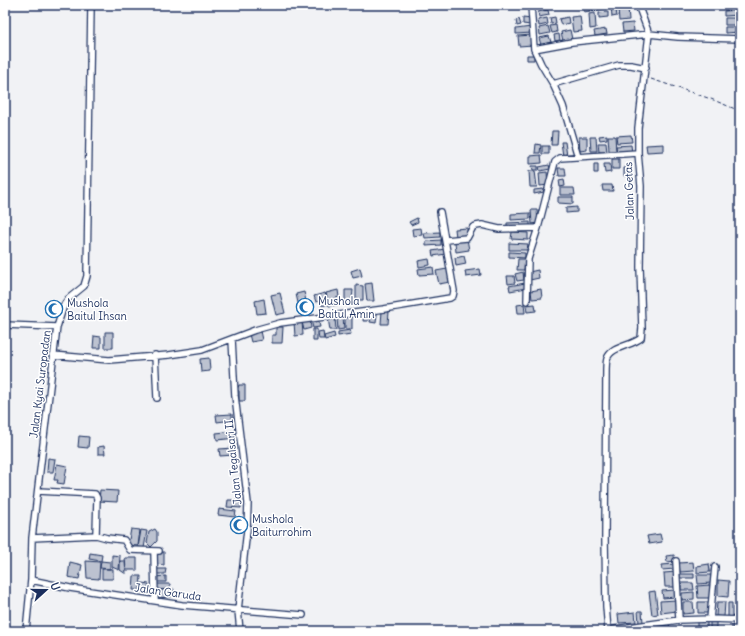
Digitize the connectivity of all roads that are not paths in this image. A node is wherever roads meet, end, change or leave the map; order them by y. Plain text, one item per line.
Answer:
1 (91, 5) edge
2 (532, 5) edge
3 (638, 5) edge
4 (649, 34) junction
5 (740, 39) edge
6 (534, 49) junction
7 (646, 68) junction
8 (553, 84) junction
9 (638, 153) junction
10 (578, 157) junction
11 (440, 212) dead end
12 (538, 228) junction
13 (446, 240) junction
14 (527, 301) dead end
15 (5, 325) edge
16 (57, 327) junction
17 (232, 339) junction
18 (54, 355) junction
19 (155, 355) junction
20 (157, 398) dead end
21 (38, 491) junction
22 (96, 534) junction
23 (32, 538) junction
24 (676, 561) dead end
25 (715, 567) dead end
26 (31, 580) junction
27 (155, 600) junction
28 (238, 610) junction
29 (303, 615) dead end
30 (710, 619) junction
31 (679, 620) junction
32 (740, 620) edge
33 (608, 630) edge
34 (26, 631) edge
35 (240, 631) edge

1 - 16 street, Jalan Kyai Suropadan
2 - 6 street
3 - 4 street, Jalan Getas
4 - 5 street
4 - 6 street
4 - 7 street, Jalan Getas
6 - 8 street
7 - 8 street
7 - 9 street, Jalan Getas
8 - 10 street
9 - 10 street
9 - 33 street, Jalan Getas
10 - 12 street
11 - 13 street
12 - 13 street
12 - 14 street
13 - 17 street
15 - 16 street
16 - 18 street, Jalan Kyai Suropadan
17 - 19 street
17 - 28 street, Jalan Tegalsari II
18 - 19 street
18 - 21 street, Jalan Kyai Suropadan
19 - 20 street
21 - 22 street
21 - 23 street, Jalan Kyai Suropadan
22 - 23 street
22 - 27 street
23 - 26 street, Jalan Kyai Suropadan
24 - 31 street
25 - 30 street
26 - 27 street, Jalan Garuda
26 - 34 street, Jalan Kyai Suropadan
27 - 28 street, Jalan Garuda
28 - 29 street, Jalan Garuda
28 - 35 street, Jalan Tegalsari II
30 - 31 street
30 - 32 street
31 - 33 street

